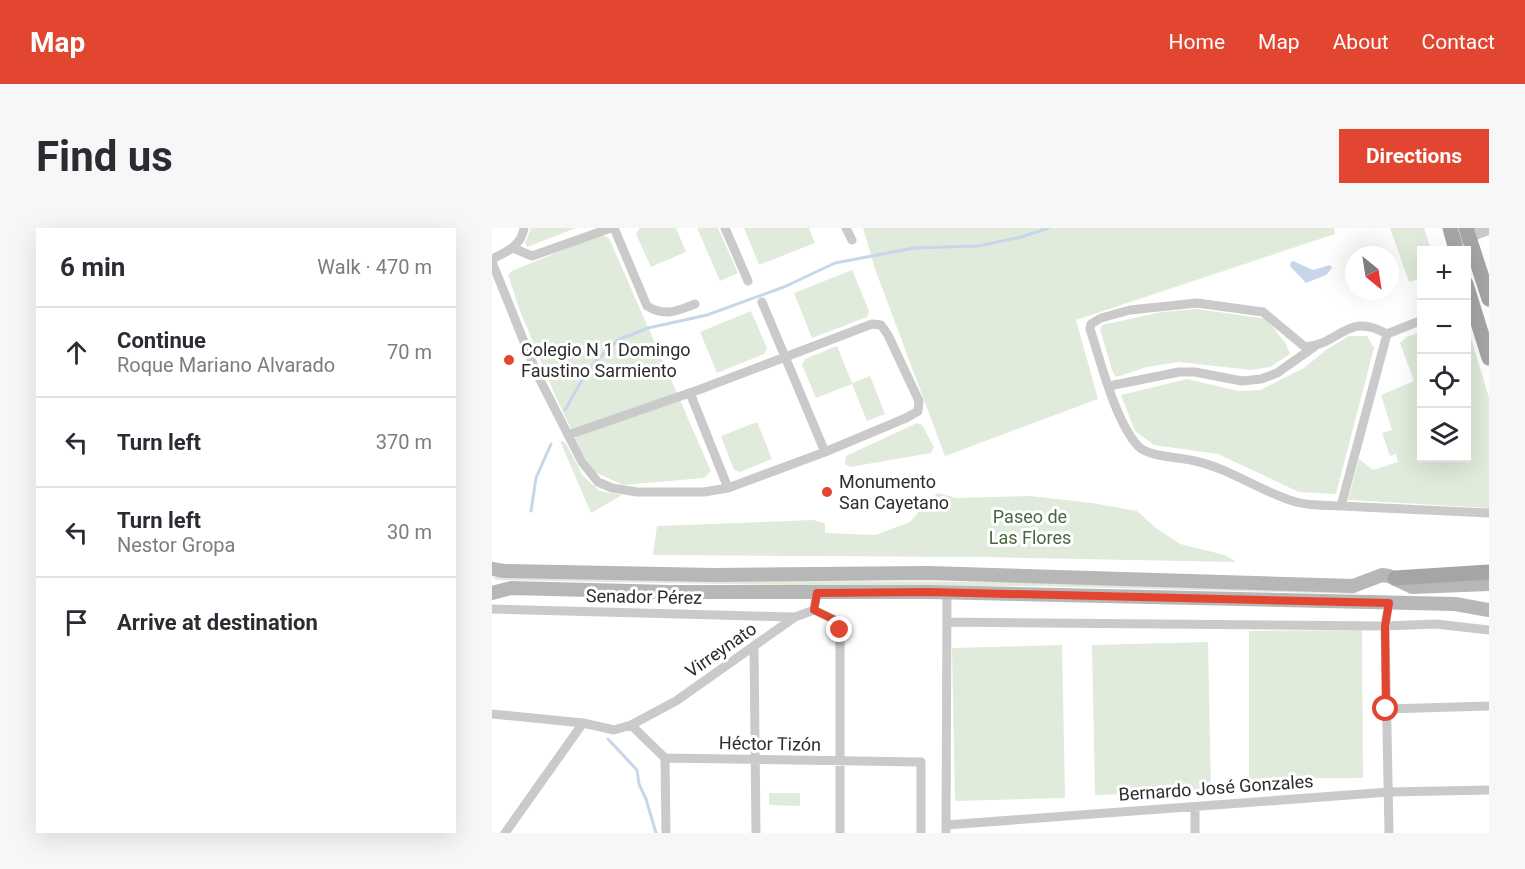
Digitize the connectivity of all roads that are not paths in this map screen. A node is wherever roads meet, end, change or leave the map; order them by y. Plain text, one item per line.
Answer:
1 (525, 228) edge
2 (612, 228) edge
3 (725, 228) edge
4 (846, 228) edge
5 (1489, 230) edge
6 (1468, 232) edge
7 (852, 240) dead end
8 (1453, 240) edge
9 (513, 248) junction
10 (492, 260) edge
11 (1483, 280) junction
12 (748, 281) dead end
13 (1471, 284) edge
14 (1471, 299) edge
15 (1489, 299) edge
16 (762, 302) dead end
17 (695, 304) dead end
18 (1417, 323) edge
19 (1387, 334) junction
20 (1315, 346) junction
21 (784, 358) junction
22 (1489, 358) edge
23 (1109, 386) junction
24 (690, 393) junction
25 (568, 435) junction
26 (825, 452) junction
27 (728, 488) junction
28 (1341, 506) junction
29 (1489, 513) edge
30 (492, 568) edge
31 (1489, 572) edge
32 (1397, 580) junction
33 (1370, 581) junction
34 (1489, 584) edge
35 (492, 593) edge
36 (817, 593) junction
37 (947, 593) junction
38 (1366, 603) junction
39 (1389, 603) junction
40 (1406, 604) junction
41 (492, 609) edge
42 (814, 610) junction
43 (1489, 610) edge
44 (795, 617) junction
45 (947, 622) junction
46 (1385, 626) junction
47 (1489, 630) edge
48 (754, 646) junction
49 (1489, 706) edge
50 (1386, 709) junction
51 (492, 714) edge
52 (583, 723) junction
53 (631, 725) junction
54 (665, 758) junction
55 (755, 761) junction
56 (841, 762) junction
57 (1489, 790) edge
58 (1389, 792) junction
59 (1195, 807) junction
60 (946, 829) edge
61 (505, 833) edge
62 (666, 833) edge
63 (756, 833) edge
64 (840, 833) edge
65 (921, 833) edge
66 (1195, 833) edge
67 (1389, 833) edge

1 - 9 street
2 - 9 street
2 - 17 street
3 - 12 street
4 - 7 street
5 - 6 street
6 - 8 street
6 - 11 main road
9 - 10 street
10 - 25 street
11 - 13 street
11 - 15 main road
14 - 22 main road
16 - 21 street
18 - 19 street
19 - 20 street
19 - 28 street
20 - 23 street
20 - 23 street
21 - 24 street
21 - 26 street
21 - 26 street
23 - 28 street
24 - 25 street
24 - 27 street
25 - 27 street
26 - 27 street
28 - 29 street
30 - 33 main road
31 - 32 main road
32 - 33 main road
32 - 34 main road
32 - 40 main road
33 - 38 main road
35 - 36 main road
36 - 37 main road
36 - 42 street
37 - 38 main road
37 - 45 street
38 - 39 main road
39 - 40 main road
39 - 46 street
40 - 43 main road
41 - 44 street, Senador Pérez
42 - 44 street, Virreynato
42 - 56 street
44 - 48 street, Virreynato
45 - 46 street
45 - 60 street
46 - 47 street
46 - 50 street
48 - 53 street, Virreynato
48 - 55 street
49 - 50 street
50 - 58 street
51 - 52 street
52 - 53 street
52 - 61 street
53 - 54 street
54 - 55 street, Héctor Tizón
54 - 62 street
55 - 56 street, Héctor Tizón
55 - 63 street
56 - 64 street
56 - 65 street, Héctor Tizón
57 - 58 street, Bernardo José Gonzales
58 - 59 street, Bernardo José Gonzales
58 - 67 street
59 - 60 street, Bernardo José Gonzales
59 - 66 street

